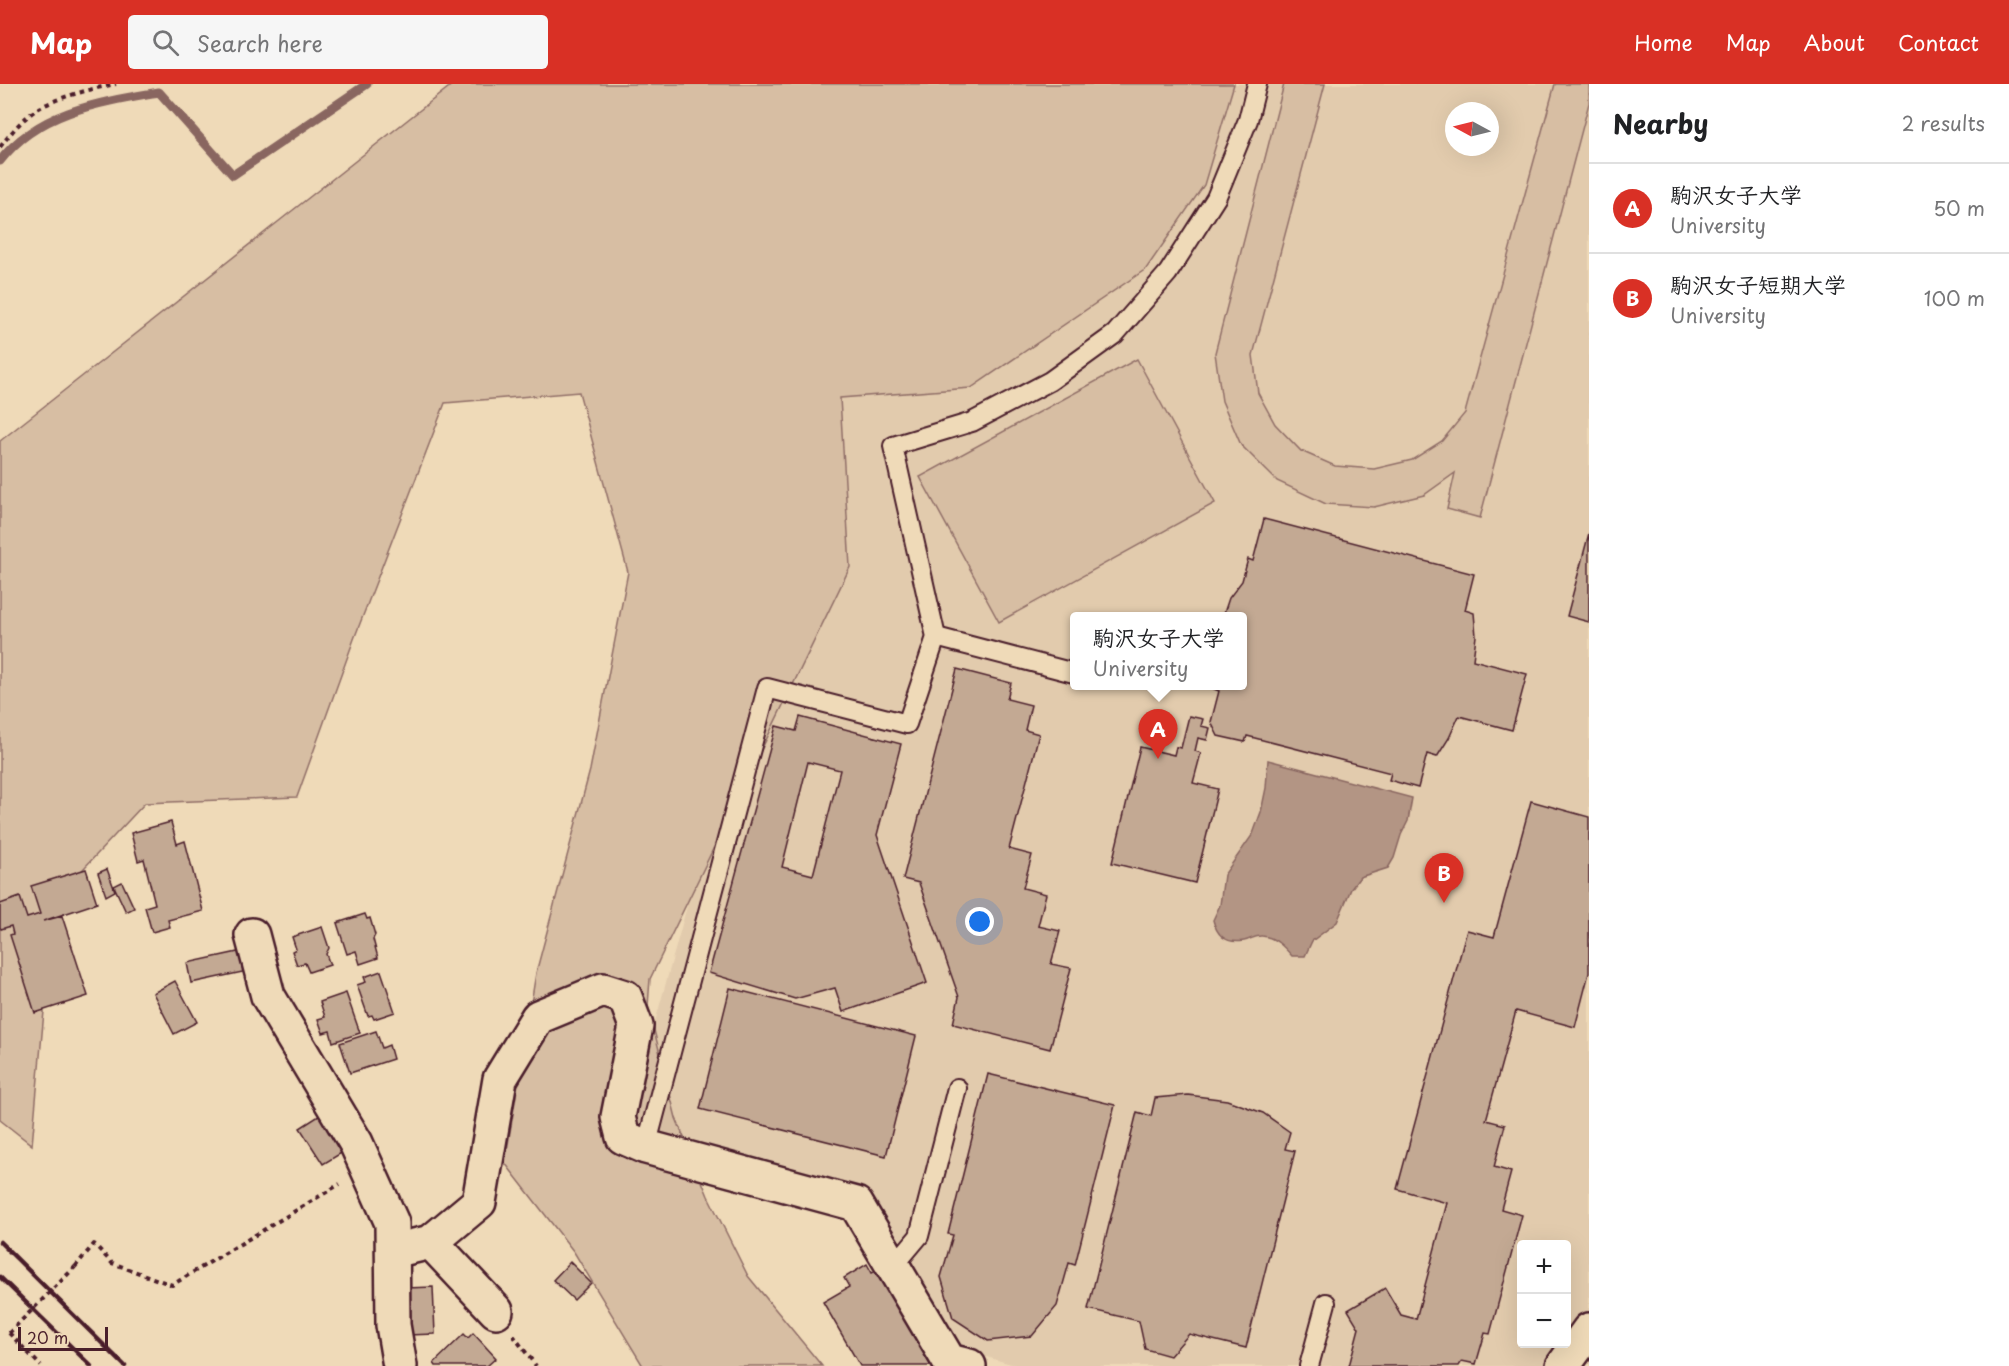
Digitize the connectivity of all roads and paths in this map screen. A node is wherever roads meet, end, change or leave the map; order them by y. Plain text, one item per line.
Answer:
1 (116, 84) edge
2 (1257, 84) edge
3 (0, 147) edge
4 (936, 637) junction
5 (1070, 672) edge
6 (252, 935) dead end
7 (957, 1088) dead end
8 (646, 1147) junction
9 (366, 1168) junction
10 (431, 1242) junction
11 (393, 1251) junction
12 (893, 1267) junction
13 (1326, 1303) dead end
14 (496, 1311) joint
15 (1589, 1330) edge
16 (41, 1366) edge
17 (400, 1366) edge
18 (536, 1366) edge
19 (969, 1366) edge
20 (1309, 1366) edge
21 (1563, 1366) edge

1 - 3 path
2 - 4 lane
4 - 5 lane
4 - 8 lane
6 - 9 street
7 - 12 lane
8 - 10 street
8 - 12 street
9 - 11 street
9 - 16 path, bridge
10 - 11 street
10 - 14 street
11 - 17 street
12 - 19 street
13 - 20 lane
14 - 18 path
15 - 21 street

